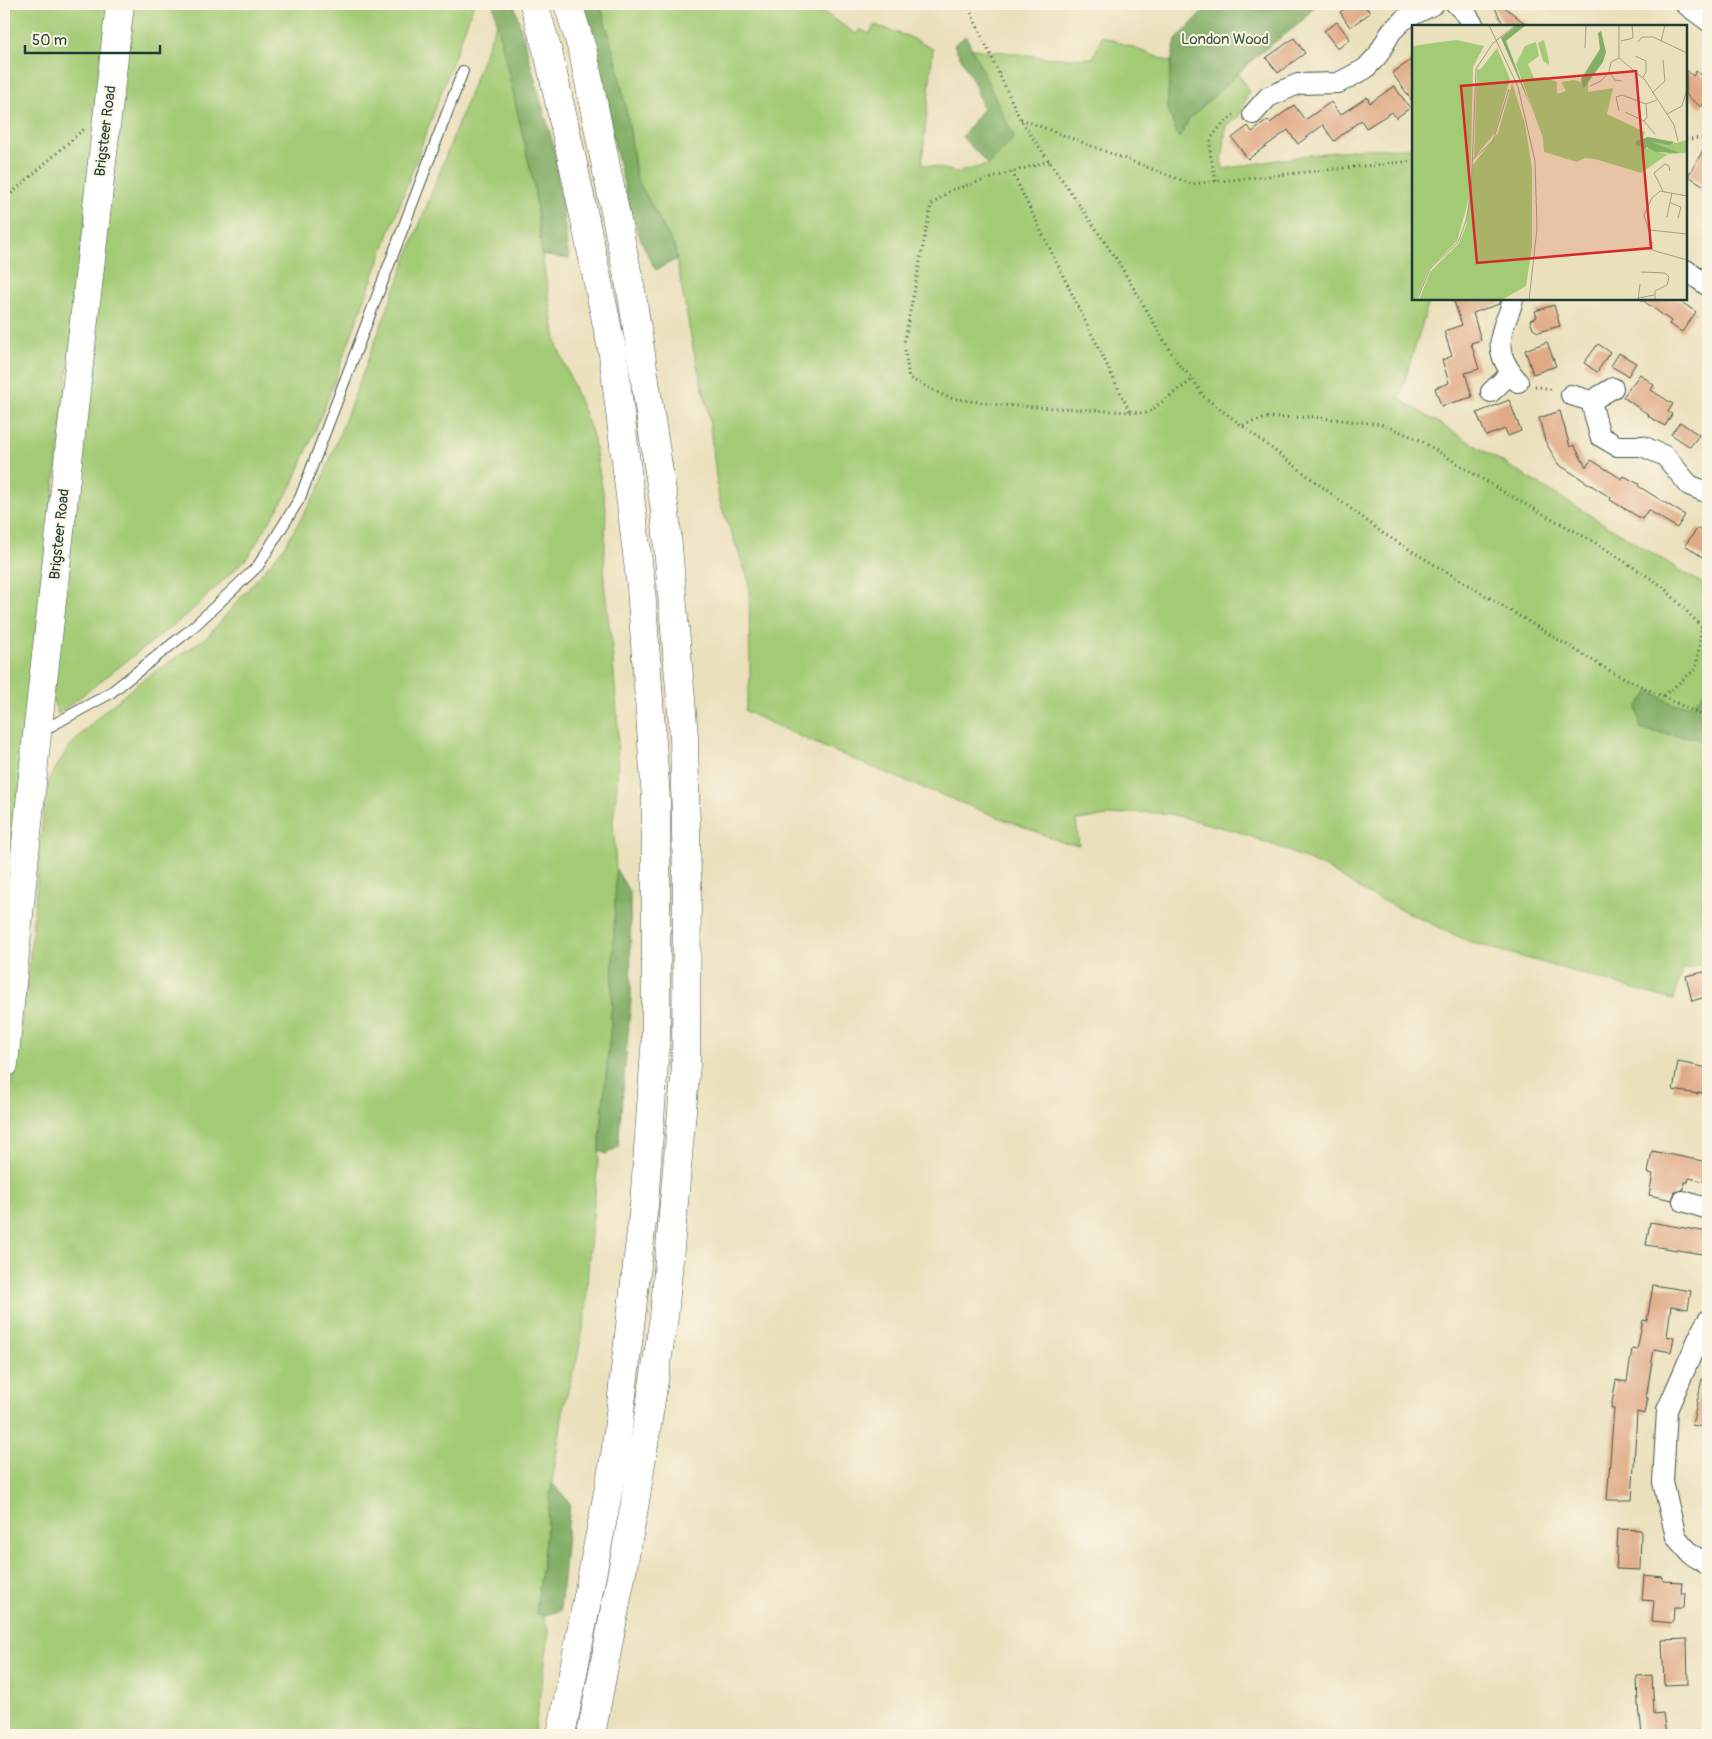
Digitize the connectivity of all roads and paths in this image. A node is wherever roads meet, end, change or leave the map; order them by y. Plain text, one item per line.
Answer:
1 (120, 4) edge
2 (534, 4) edge
3 (568, 4) edge
4 (967, 4) edge
5 (1434, 4) edge
6 (1456, 4) edge
7 (1685, 4) edge
8 (1708, 21) edge
9 (1473, 25) edge
10 (463, 71) dead end
11 (1253, 114) joint
12 (1020, 118) junction
13 (105, 128) junction
14 (1708, 138) edge
15 (1687, 139) edge
16 (1049, 161) junction
17 (1412, 161) edge
18 (1012, 172) junction
19 (1216, 181) junction
20 (4, 200) edge
21 (1687, 271) edge
22 (1708, 286) edge
23 (1512, 300) edge
24 (1515, 377) junction
25 (1193, 379) junction
26 (1613, 388) dead end
27 (1491, 392) dead end
28 (1571, 395) joint
29 (1591, 402) junction
30 (1130, 412) junction
31 (1243, 425) junction
32 (1708, 493) edge
33 (1663, 696) junction
34 (1708, 716) edge
35 (37, 734) junction
36 (1708, 880) edge
37 (1708, 919) edge
38 (4, 1064) edge
39 (1682, 1201) dead end
40 (1708, 1209) edge
41 (1706, 1326) edge
42 (1708, 1565) edge
43 (561, 1735) edge
44 (591, 1735) edge

1 - 13 main road, Brigsteer Road
2 - 43 main road
3 - 44 main road
4 - 12 path
5 - 11 street
6 - 9 street
7 - 8 street
10 - 35 lane
11 - 19 path
12 - 16 path
12 - 19 path
13 - 20 path
13 - 35 main road, Brigsteer Road
14 - 15 path
16 - 18 path
16 - 25 path
17 - 19 path
18 - 30 path
18 - 30 path
21 - 22 street
23 - 24 street
24 - 27 street
24 - 28 path
25 - 30 path
25 - 31 path
26 - 29 street
28 - 29 street
29 - 32 street
31 - 33 path
31 - 33 path
33 - 34 path
35 - 38 main road, Brigsteer Road
36 - 37 path
39 - 40 street
41 - 42 street

